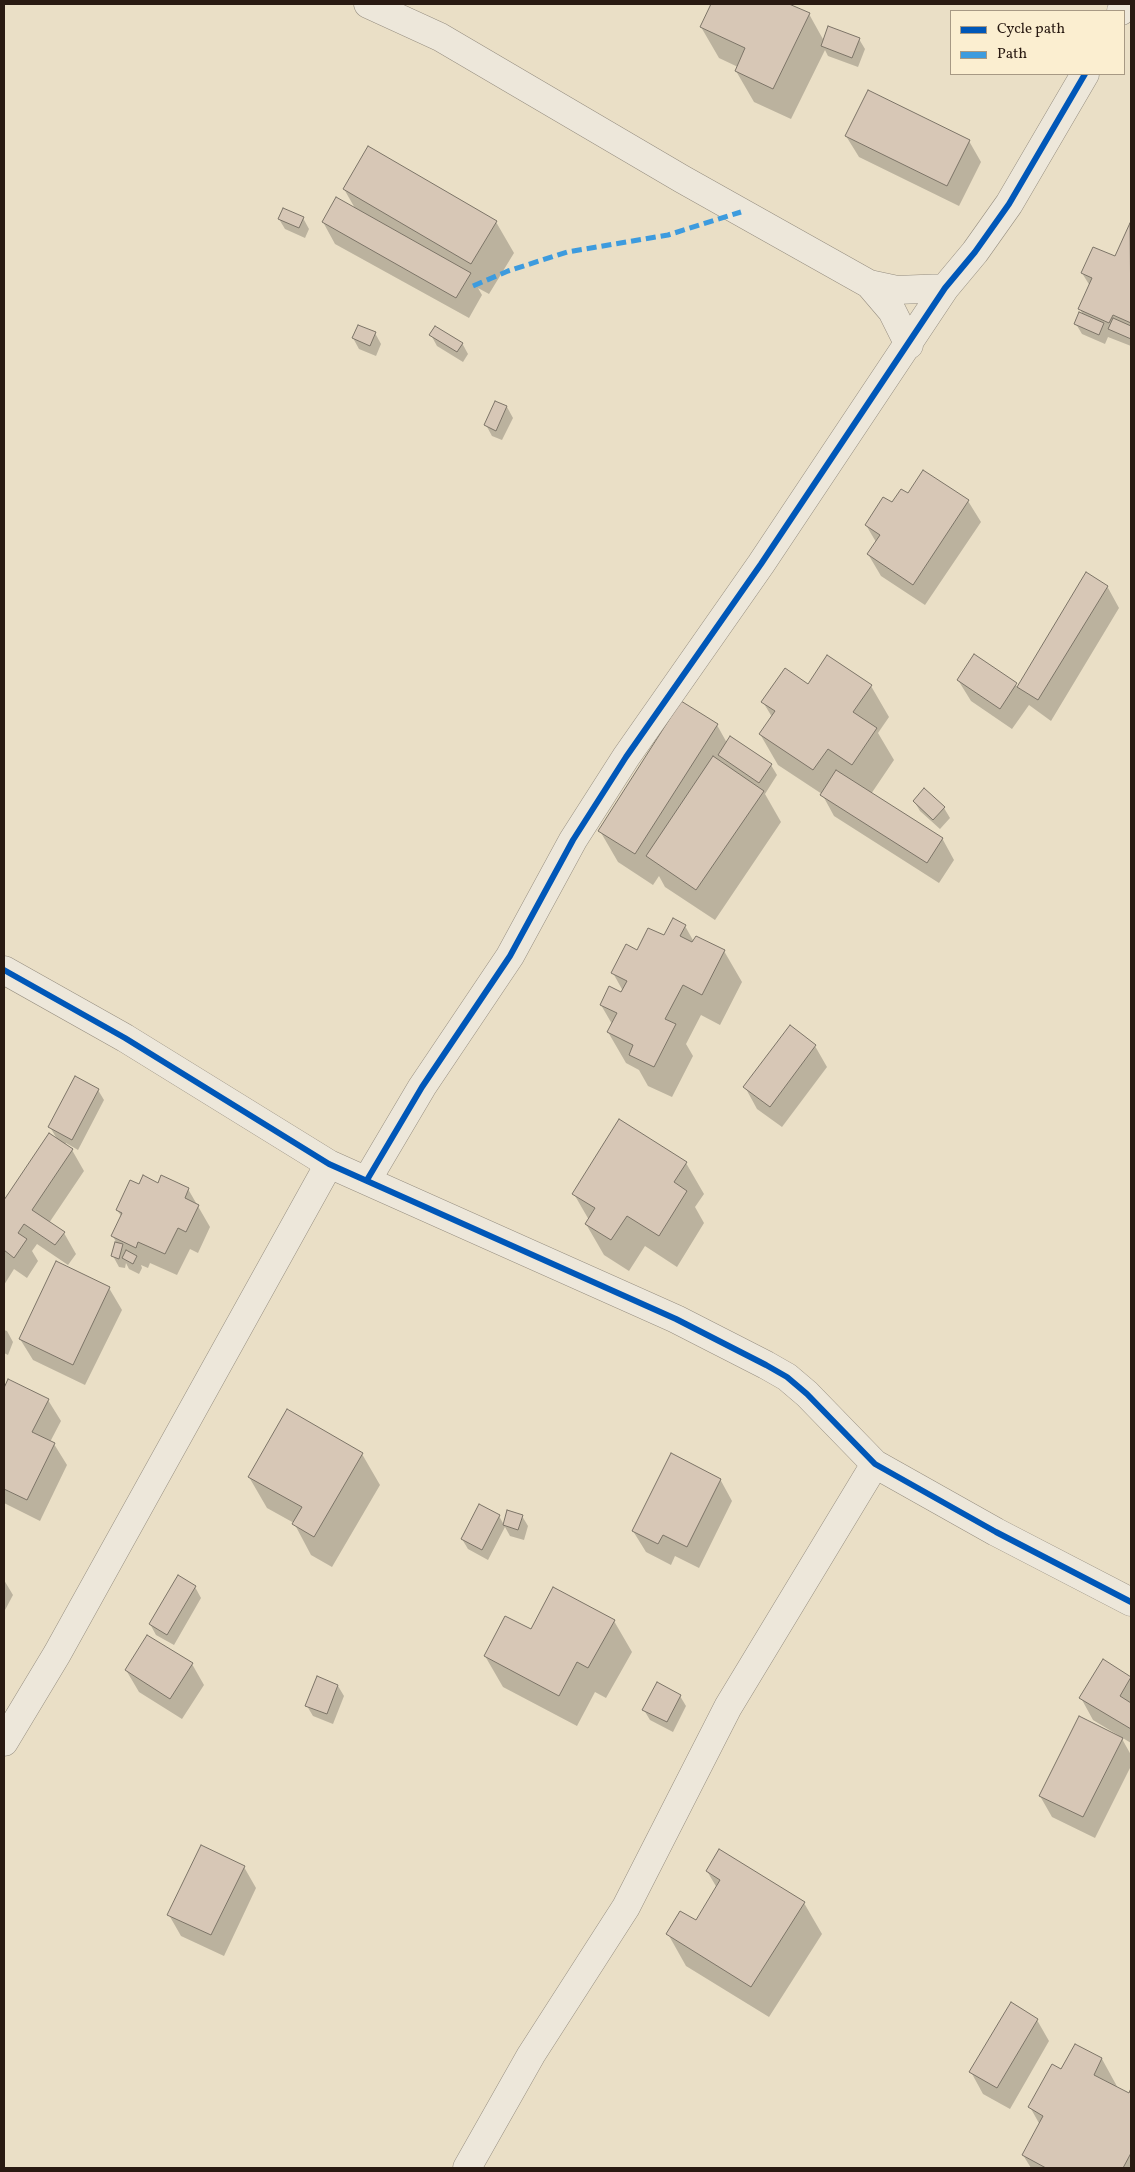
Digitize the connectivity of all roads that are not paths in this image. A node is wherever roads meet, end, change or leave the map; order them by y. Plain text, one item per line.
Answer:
1 (368, 4) edge
2 (1084, 75) edge
3 (869, 284) junction
4 (945, 288) junction
5 (908, 344) junction
6 (4, 970) edge
7 (329, 1164) junction
8 (367, 1180) junction
9 (875, 1464) junction
10 (1131, 1602) edge
11 (4, 1742) edge
12 (467, 2168) edge

1 - 3 street
2 - 4 street
3 - 4 street
3 - 5 street
4 - 5 street
5 - 8 street
6 - 7 street
7 - 8 street
7 - 11 street
8 - 9 street
9 - 10 street
9 - 12 street

